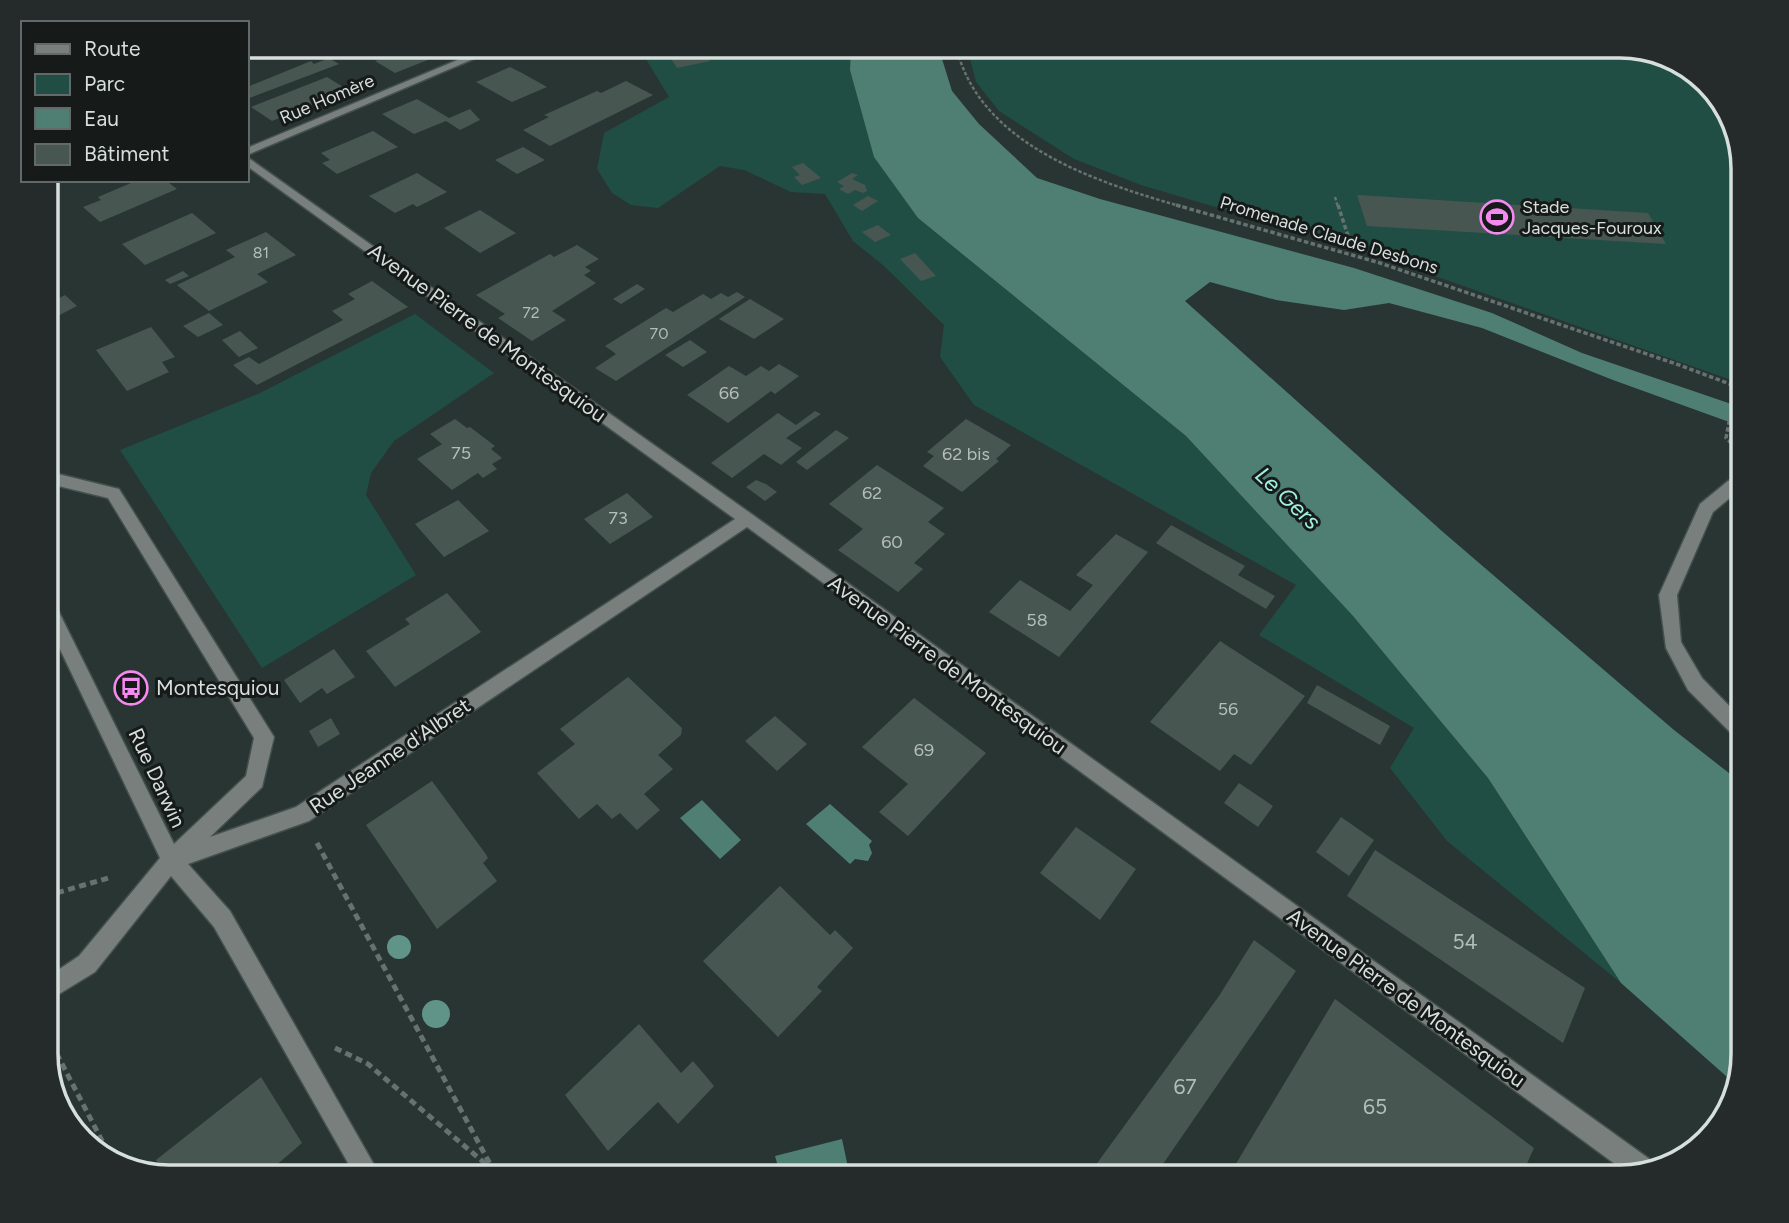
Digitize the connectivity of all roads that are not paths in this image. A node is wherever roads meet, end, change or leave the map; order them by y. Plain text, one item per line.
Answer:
1 (470, 58) edge
2 (248, 152) edge
3 (248, 162) edge
4 (58, 481) edge
5 (1731, 487) edge
6 (747, 519) junction
7 (58, 626) edge
8 (1731, 719) edge
9 (171, 860) junction
10 (58, 983) edge
11 (1635, 1164) edge
12 (362, 1165) edge

1 - 2 street, Rue Homère
3 - 6 street, Avenue Pierre de Montesquiou
4 - 9 street
5 - 8 street
6 - 9 street, Rue Jeanne d'Albret
6 - 11 street, Avenue Pierre de Montesquiou
7 - 9 street, Rue Darwin
9 - 10 street
9 - 12 street, Rue Darwin

